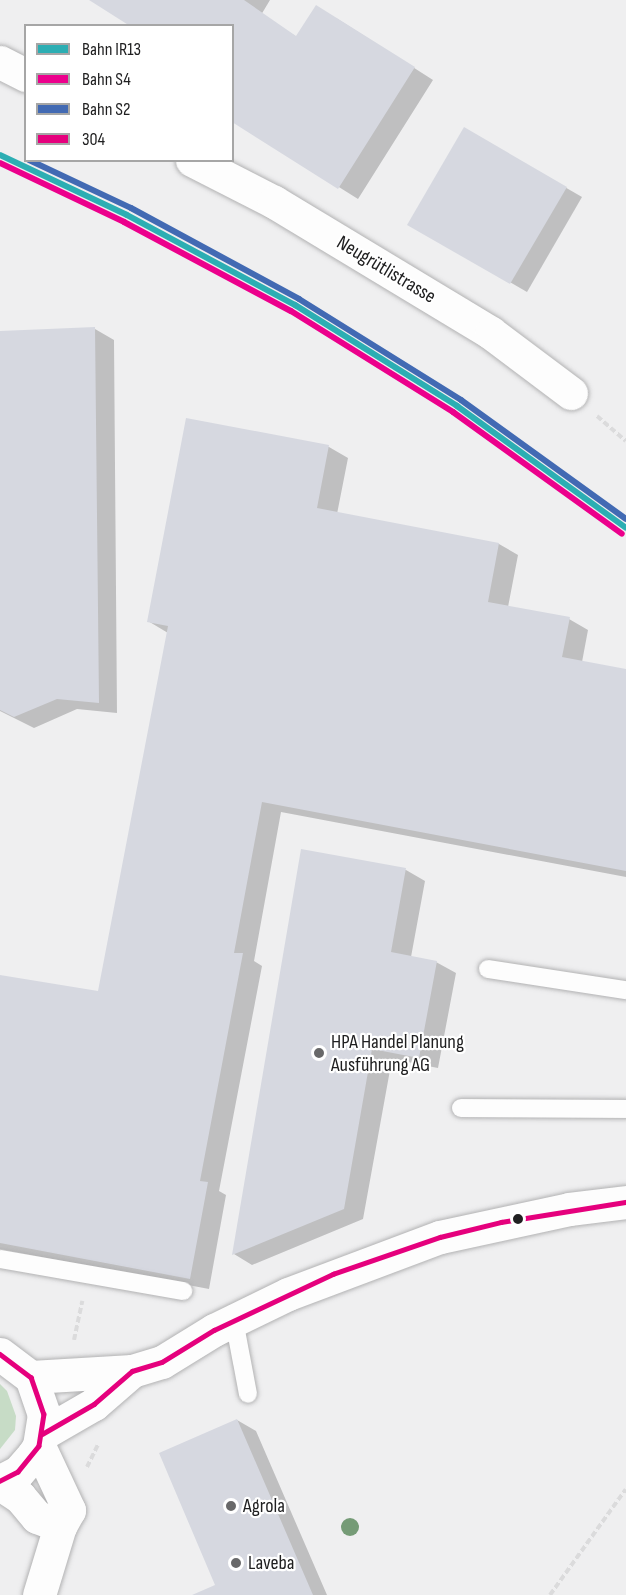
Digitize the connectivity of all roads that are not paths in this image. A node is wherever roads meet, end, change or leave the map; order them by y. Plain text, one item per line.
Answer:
1 (0, 62) edge
2 (24, 74) edge
3 (196, 162) edge
4 (571, 393) dead end
5 (488, 969) dead end
6 (626, 990) edge
7 (461, 1108) dead end
8 (626, 1108) edge
9 (626, 1202) edge
10 (0, 1259) edge
11 (183, 1291) dead end
12 (234, 1320) junction
13 (0, 1354) edge
14 (132, 1371) junction
15 (31, 1377) junction
16 (248, 1394) dead end
17 (41, 1440) junction
18 (0, 1483) edge
19 (60, 1526) junction
20 (39, 1595) edge

1 - 2 main road
3 - 4 main road, Neugrütlistrasse
5 - 6 lane
7 - 8 lane
9 - 12 main road
10 - 11 lane
12 - 14 main road
12 - 16 lane
13 - 15 main road
14 - 15 main road
14 - 17 main road
15 - 17 main road
17 - 18 main road
17 - 19 main road
18 - 19 main road
19 - 20 main road

